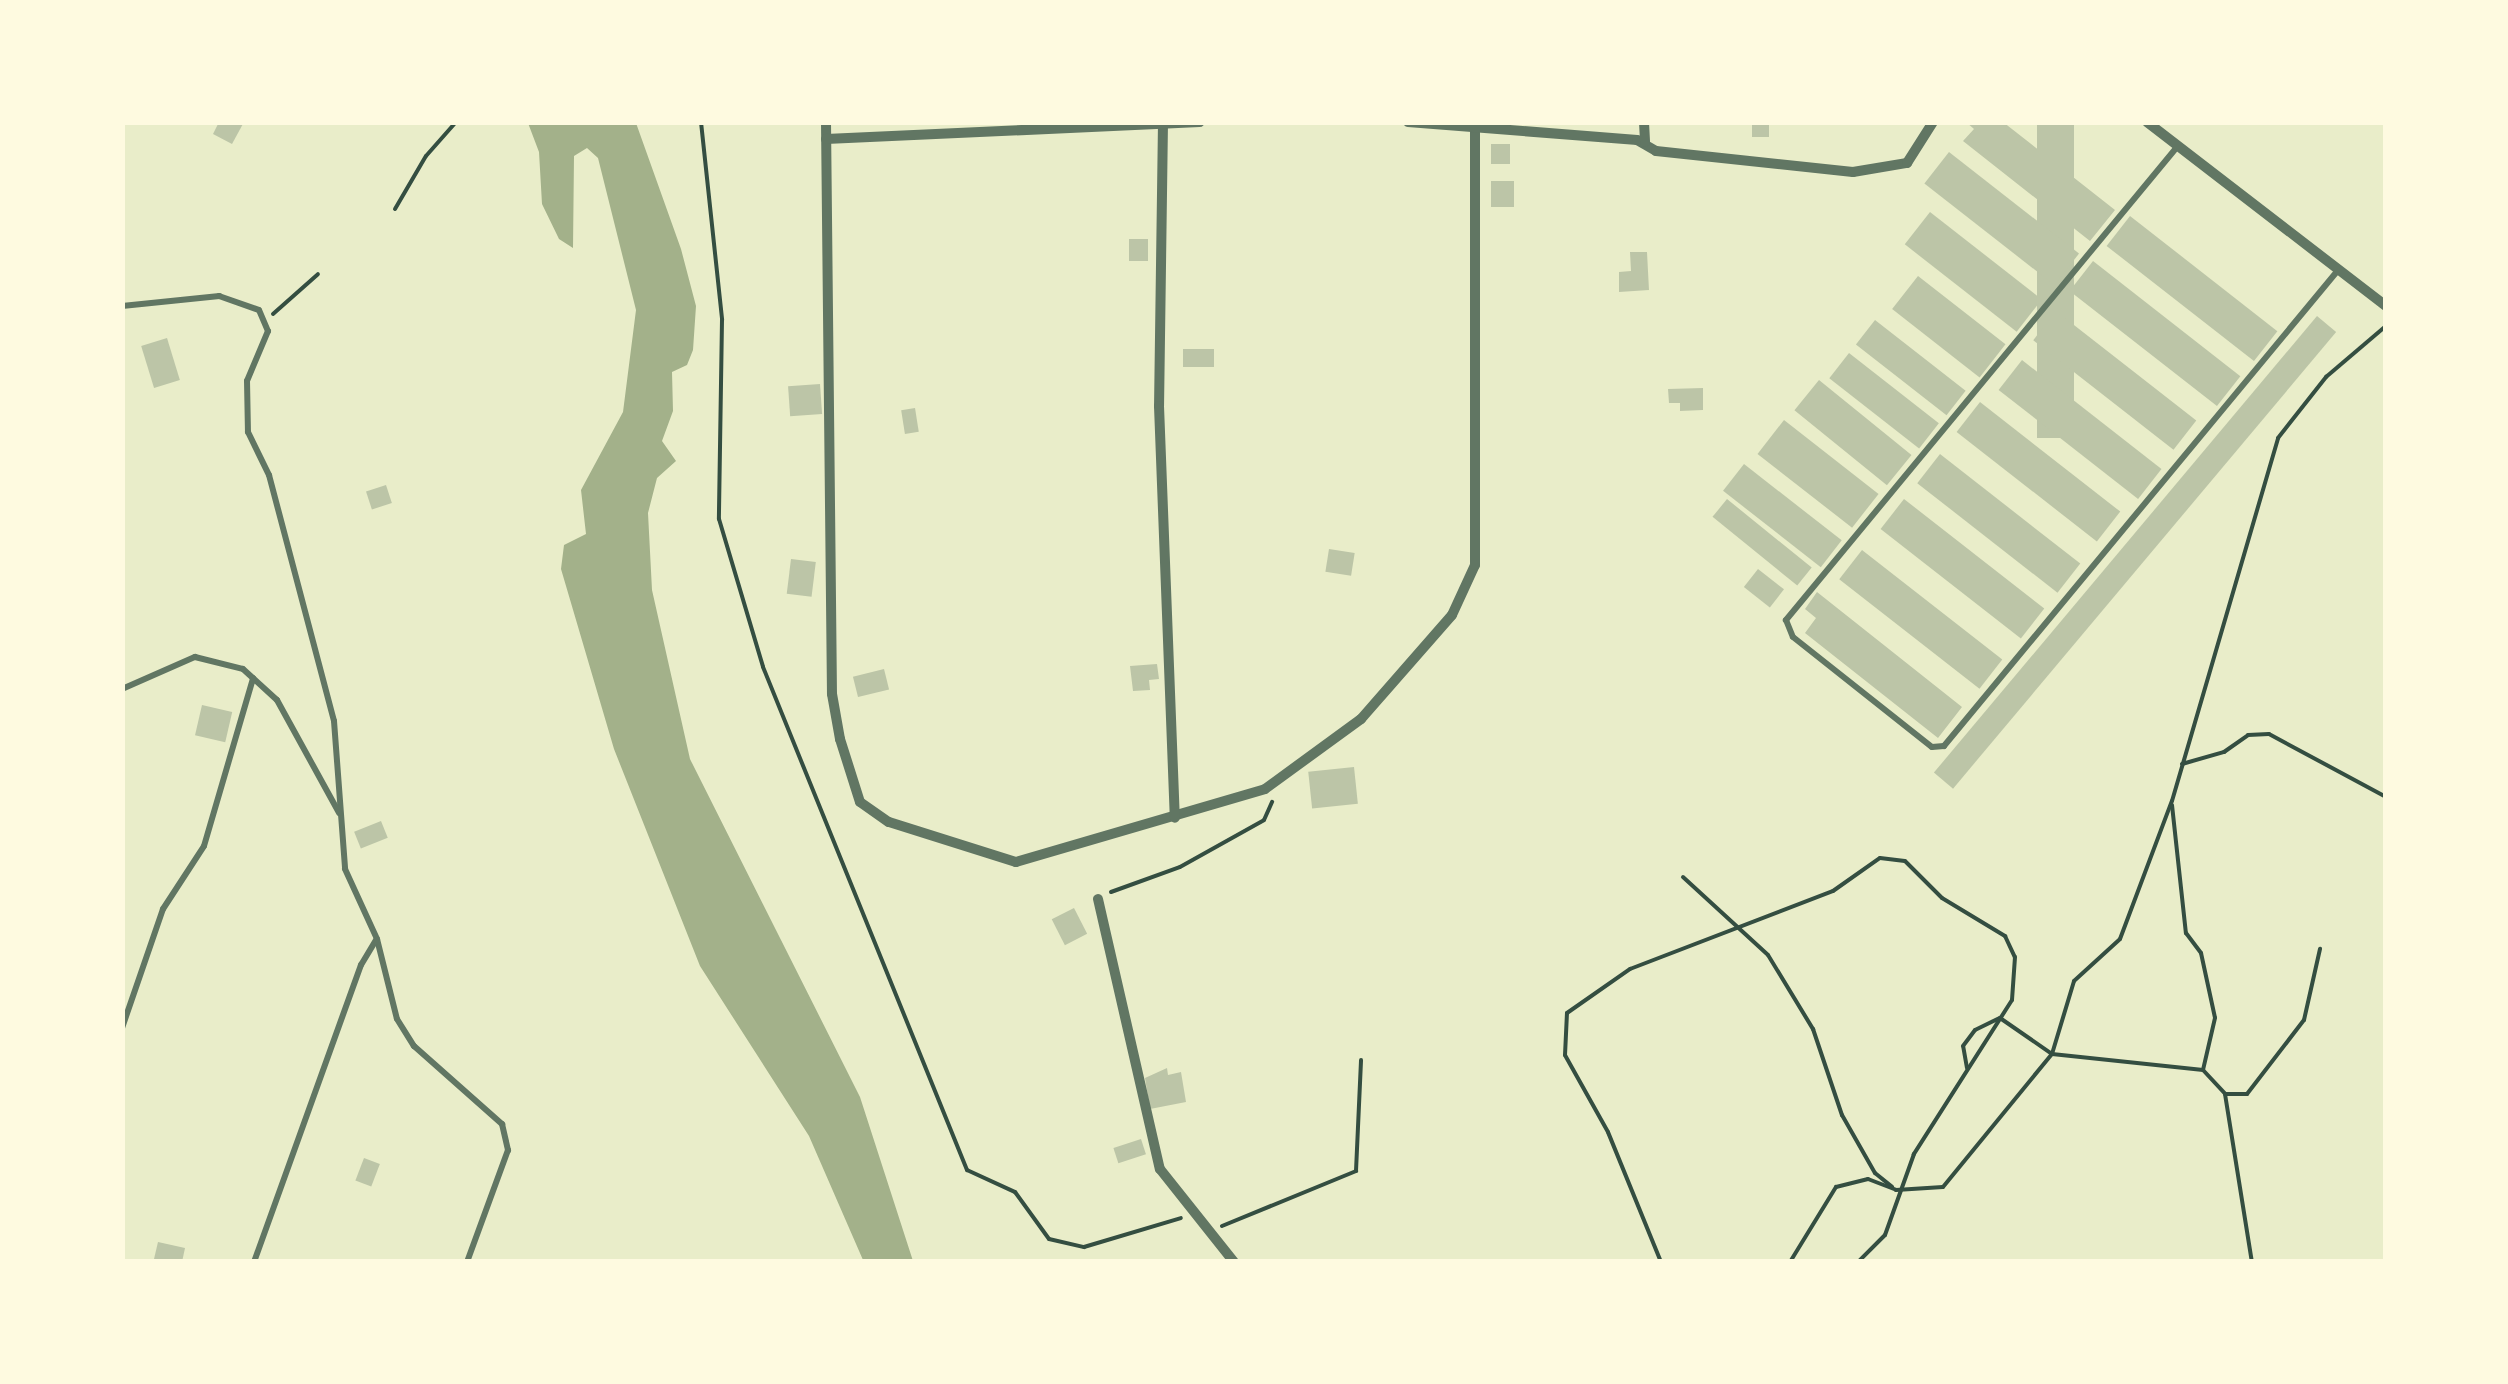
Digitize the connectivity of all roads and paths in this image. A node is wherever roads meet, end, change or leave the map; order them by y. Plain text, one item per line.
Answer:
1 (456, 122) edge
2 (826, 122) edge
3 (1200, 122) edge
4 (1408, 122) edge
5 (1644, 122) edge
6 (1933, 122) edge
7 (2147, 122) edge
8 (1163, 124) edge
9 (1475, 126) edge
10 (826, 139) junction
11 (1645, 142) junction
12 (2177, 147) junction
13 (395, 209) dead end
14 (2340, 268) junction
15 (318, 274) dead end
16 (122, 306) edge
17 (2386, 306) edge
18 (264, 320) junction
19 (2386, 326) edge
20 (253, 678) junction
21 (122, 689) edge
22 (2182, 764) junction
23 (1265, 789) junction
24 (2386, 797) edge
25 (2172, 801) junction
26 (340, 814) junction
27 (1174, 818) junction
28 (1683, 876) dead end
29 (1098, 898) joint
30 (1738, 928) junction
31 (377, 939) junction
32 (2320, 949) dead end
33 (2000, 1018) junction
34 (122, 1028) edge
35 (2052, 1054) junction
36 (1360, 1060) dead end
37 (1967, 1068) junction
38 (2203, 1070) junction
39 (2225, 1094) junction
40 (1896, 1190) junction
41 (1208, 1232) junction
42 (254, 1262) edge
43 (467, 1262) edge
44 (1234, 1262) edge
45 (1660, 1262) edge
46 (1790, 1262) edge
47 (1858, 1262) edge
48 (2252, 1262) edge

1 - 13 path
2 - 10 street
3 - 8 street
4 - 9 street
5 - 11 street
6 - 11 street
7 - 12 street
8 - 10 street
8 - 27 street
9 - 11 street
9 - 23 street
10 - 27 street
12 - 14 street
12 - 14 lane
14 - 17 street
15 - 18 path
16 - 18 lane
18 - 26 lane
19 - 22 path
20 - 21 lane
20 - 26 lane
20 - 34 lane
22 - 24 path
22 - 25 path
23 - 27 street
23 - 29 path
25 - 35 path
25 - 38 path
26 - 31 lane
28 - 30 path
29 - 41 street
30 - 33 path
30 - 40 path
30 - 45 path
31 - 42 lane
31 - 43 lane
32 - 39 path
33 - 35 path
33 - 37 path
33 - 37 path
35 - 38 path
35 - 40 path
36 - 41 path
37 - 40 path
38 - 39 path
39 - 48 path
40 - 46 path
40 - 47 path
41 - 44 street

